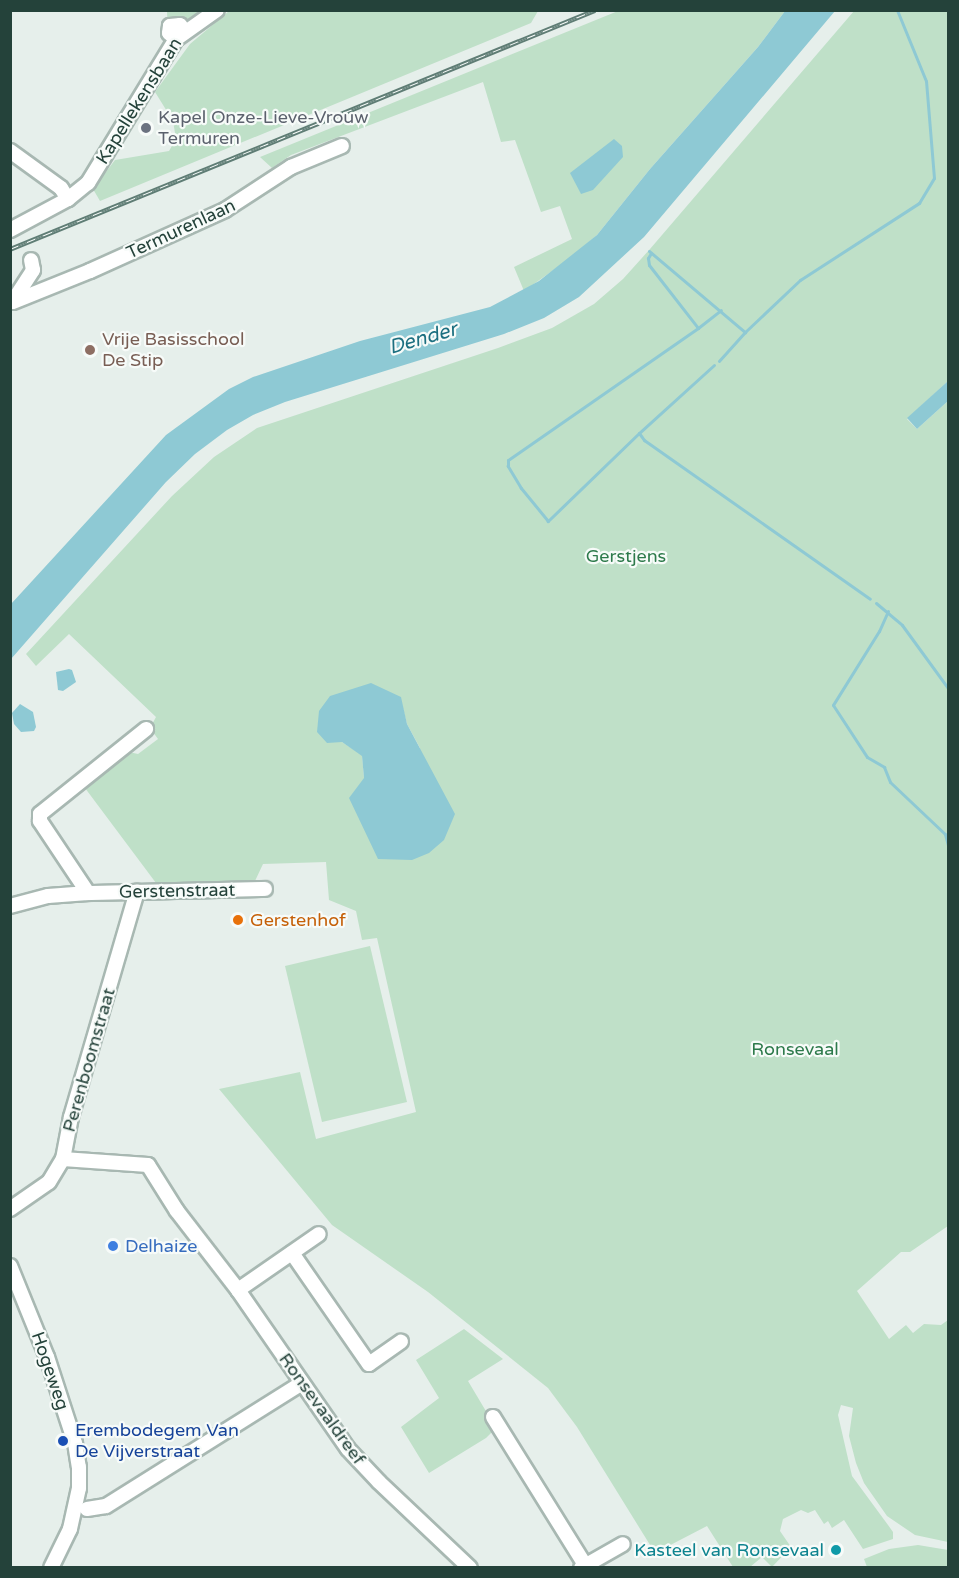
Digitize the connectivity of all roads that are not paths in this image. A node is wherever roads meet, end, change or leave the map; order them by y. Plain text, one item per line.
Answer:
1 (217, 10) edge
2 (342, 147) dead end
3 (10, 151) edge
4 (68, 199) junction
5 (10, 230) edge
6 (31, 260) dead end
7 (12, 304) edge
8 (146, 729) dead end
9 (265, 889) dead end
10 (137, 891) junction
11 (88, 893) junction
12 (10, 906) edge
13 (63, 1159) junction
14 (10, 1209) edge
15 (319, 1234) dead end
16 (292, 1253) junction
17 (10, 1266) edge
18 (238, 1290) junction
19 (401, 1342) dead end
20 (302, 1383) junction
21 (493, 1417) dead end
22 (79, 1478) junction
23 (87, 1509) junction
24 (72, 1520) junction
25 (623, 1544) dead end
26 (583, 1566) edge
27 (51, 1568) edge
28 (470, 1568) edge

1 - 4 street, Kapellekensbaan
2 - 7 street, Termurenlaan
3 - 4 street
4 - 5 street, Kapellekensbaan
6 - 7 street, Termurenlaan
8 - 11 street
9 - 10 street, Gerstenstraat
10 - 11 street, Gerstenstraat
10 - 13 street, Perenboomstraat
11 - 12 street, Gerstenstraat
13 - 14 street, Perenboomstraat
13 - 18 street, Ronsevaaldreef
15 - 16 street
16 - 18 street
16 - 19 street
17 - 22 street, Hogeweg
18 - 20 street, Ronsevaaldreef
20 - 23 street
20 - 28 street, Ronsevaaldreef
21 - 26 street
22 - 23 street, Hogeweg
22 - 24 street, Hogeweg
23 - 24 street
24 - 27 street, Hogeweg
25 - 26 street

